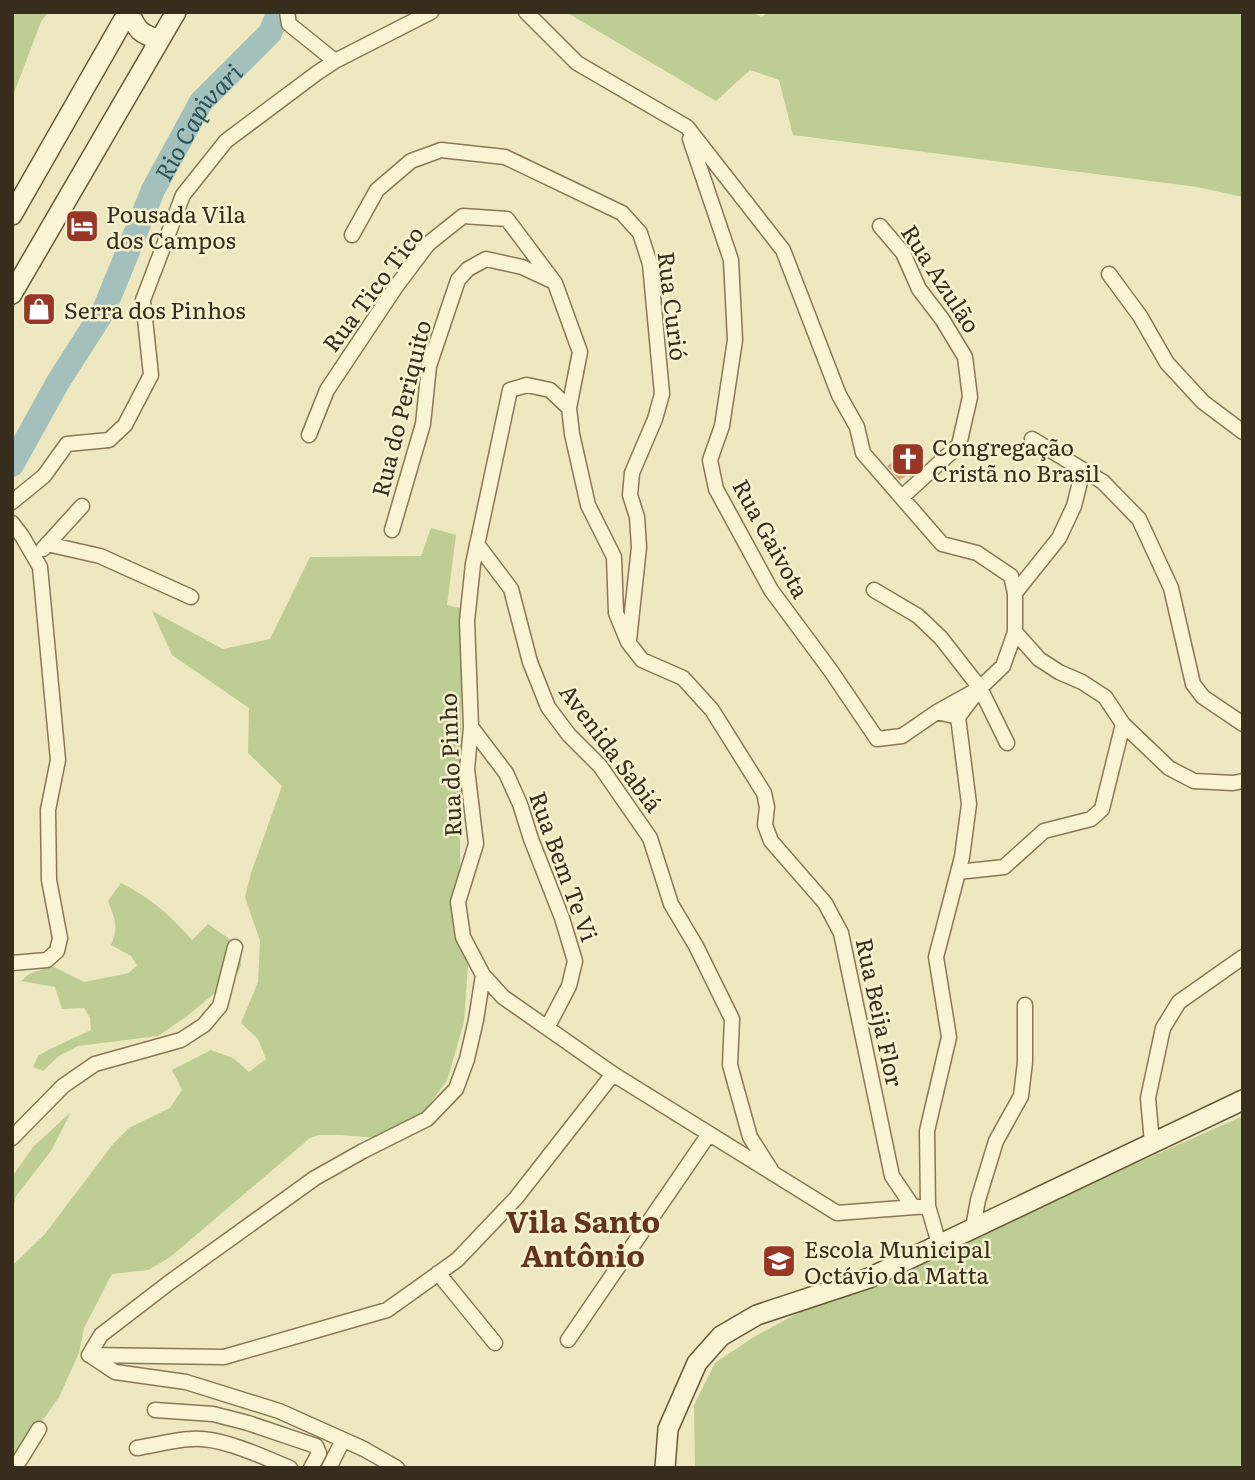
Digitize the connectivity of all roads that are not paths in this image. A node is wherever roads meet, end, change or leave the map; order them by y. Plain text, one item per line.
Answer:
1 (129, 12) edge
2 (176, 12) edge
3 (431, 12) edge
4 (526, 12) edge
5 (288, 18) edge
6 (159, 40) junction
7 (335, 61) junction
8 (687, 127) junction
9 (12, 215) edge
10 (507, 219) joint
11 (880, 226) dead end
12 (352, 235) dead end
13 (1109, 274) dead end
14 (555, 282) junction
15 (12, 294) edge
16 (569, 408) junction
17 (1243, 432) edge
18 (309, 435) dead end
19 (1032, 439) dead end
20 (1083, 470) junction
21 (902, 497) junction
22 (12, 502) edge
23 (82, 506) dead end
24 (12, 523) edge
25 (392, 530) dead end
26 (17, 540) edge
27 (47, 544) junction
28 (477, 544) junction
29 (35, 558) junction
30 (874, 590) dead end
31 (1015, 593) junction
32 (191, 597) dead end
33 (1015, 632) junction
34 (628, 642) junction
35 (980, 688) junction
36 (937, 712) junction
37 (958, 717) junction
38 (1123, 724) junction
39 (1243, 724) edge
40 (471, 727) junction
41 (1007, 743) dead end
42 (1243, 781) edge
43 (958, 872) junction
44 (235, 947) dead end
45 (1243, 957) edge
46 (12, 963) edge
47 (483, 975) junction
48 (1025, 1005) dead end
49 (547, 1028) junction
50 (613, 1074) junction
51 (1243, 1100) edge
52 (709, 1134) junction
53 (12, 1138) edge
54 (1152, 1143) junction
55 (773, 1174) junction
56 (929, 1206) junction
57 (913, 1207) junction
58 (973, 1228) junction
59 (939, 1244) junction
60 (438, 1273) junction
61 (568, 1340) dead end
62 (495, 1343) dead end
63 (89, 1355) junction
64 (155, 1409) dead end
65 (39, 1429) dead end
66 (343, 1440) junction
67 (137, 1448) dead end
68 (15, 1468) edge
69 (290, 1468) edge
70 (311, 1468) edge
71 (329, 1468) edge
72 (397, 1468) edge
73 (665, 1468) edge

1 - 6 street
1 - 9 street
2 - 6 street
3 - 7 street
4 - 8 street
5 - 7 street
6 - 15 street
7 - 22 street
8 - 21 street
8 - 36 street, Rua Gaivota
10 - 14 street, Rua Beija Flor
10 - 18 street, Rua Tico Tico
11 - 21 street, Rua Azulão
12 - 34 street, Rua Curió
13 - 17 street
14 - 16 street, Rua Beija Flor
14 - 25 street, Rua do Periquito
16 - 28 street, Rua do Pinho
16 - 34 street, Rua Beija Flor
19 - 20 street
20 - 31 street
20 - 39 street
21 - 31 street
23 - 27 street
24 - 26 street
26 - 29 street
27 - 29 street
27 - 32 street
28 - 40 street, Rua do Pinho
28 - 55 street, Avenida Sabiá
29 - 46 street
30 - 35 street
31 - 33 street
33 - 35 street
33 - 38 street
34 - 57 street, Rua Beija Flor
35 - 36 street
35 - 37 street
35 - 41 street
36 - 37 street
37 - 43 street
38 - 42 street
38 - 43 street
40 - 47 street, Rua do Pinho
40 - 49 street, Rua Bem Te Vi
43 - 56 street
44 - 53 street
45 - 54 street
47 - 49 street, Rua do Pinho
47 - 63 street
48 - 58 street
49 - 50 street, Rua do Pinho
50 - 52 street, Rua do Pinho
50 - 60 street
51 - 54 street
52 - 55 street, Rua do Pinho
52 - 61 street
54 - 58 street
55 - 57 street, Rua do Pinho
56 - 57 street, Rua do Pinho
56 - 59 street
58 - 59 street
59 - 73 street
60 - 62 street
60 - 63 street
63 - 66 street
64 - 70 street
65 - 68 street
66 - 71 street
66 - 72 street
67 - 69 street

